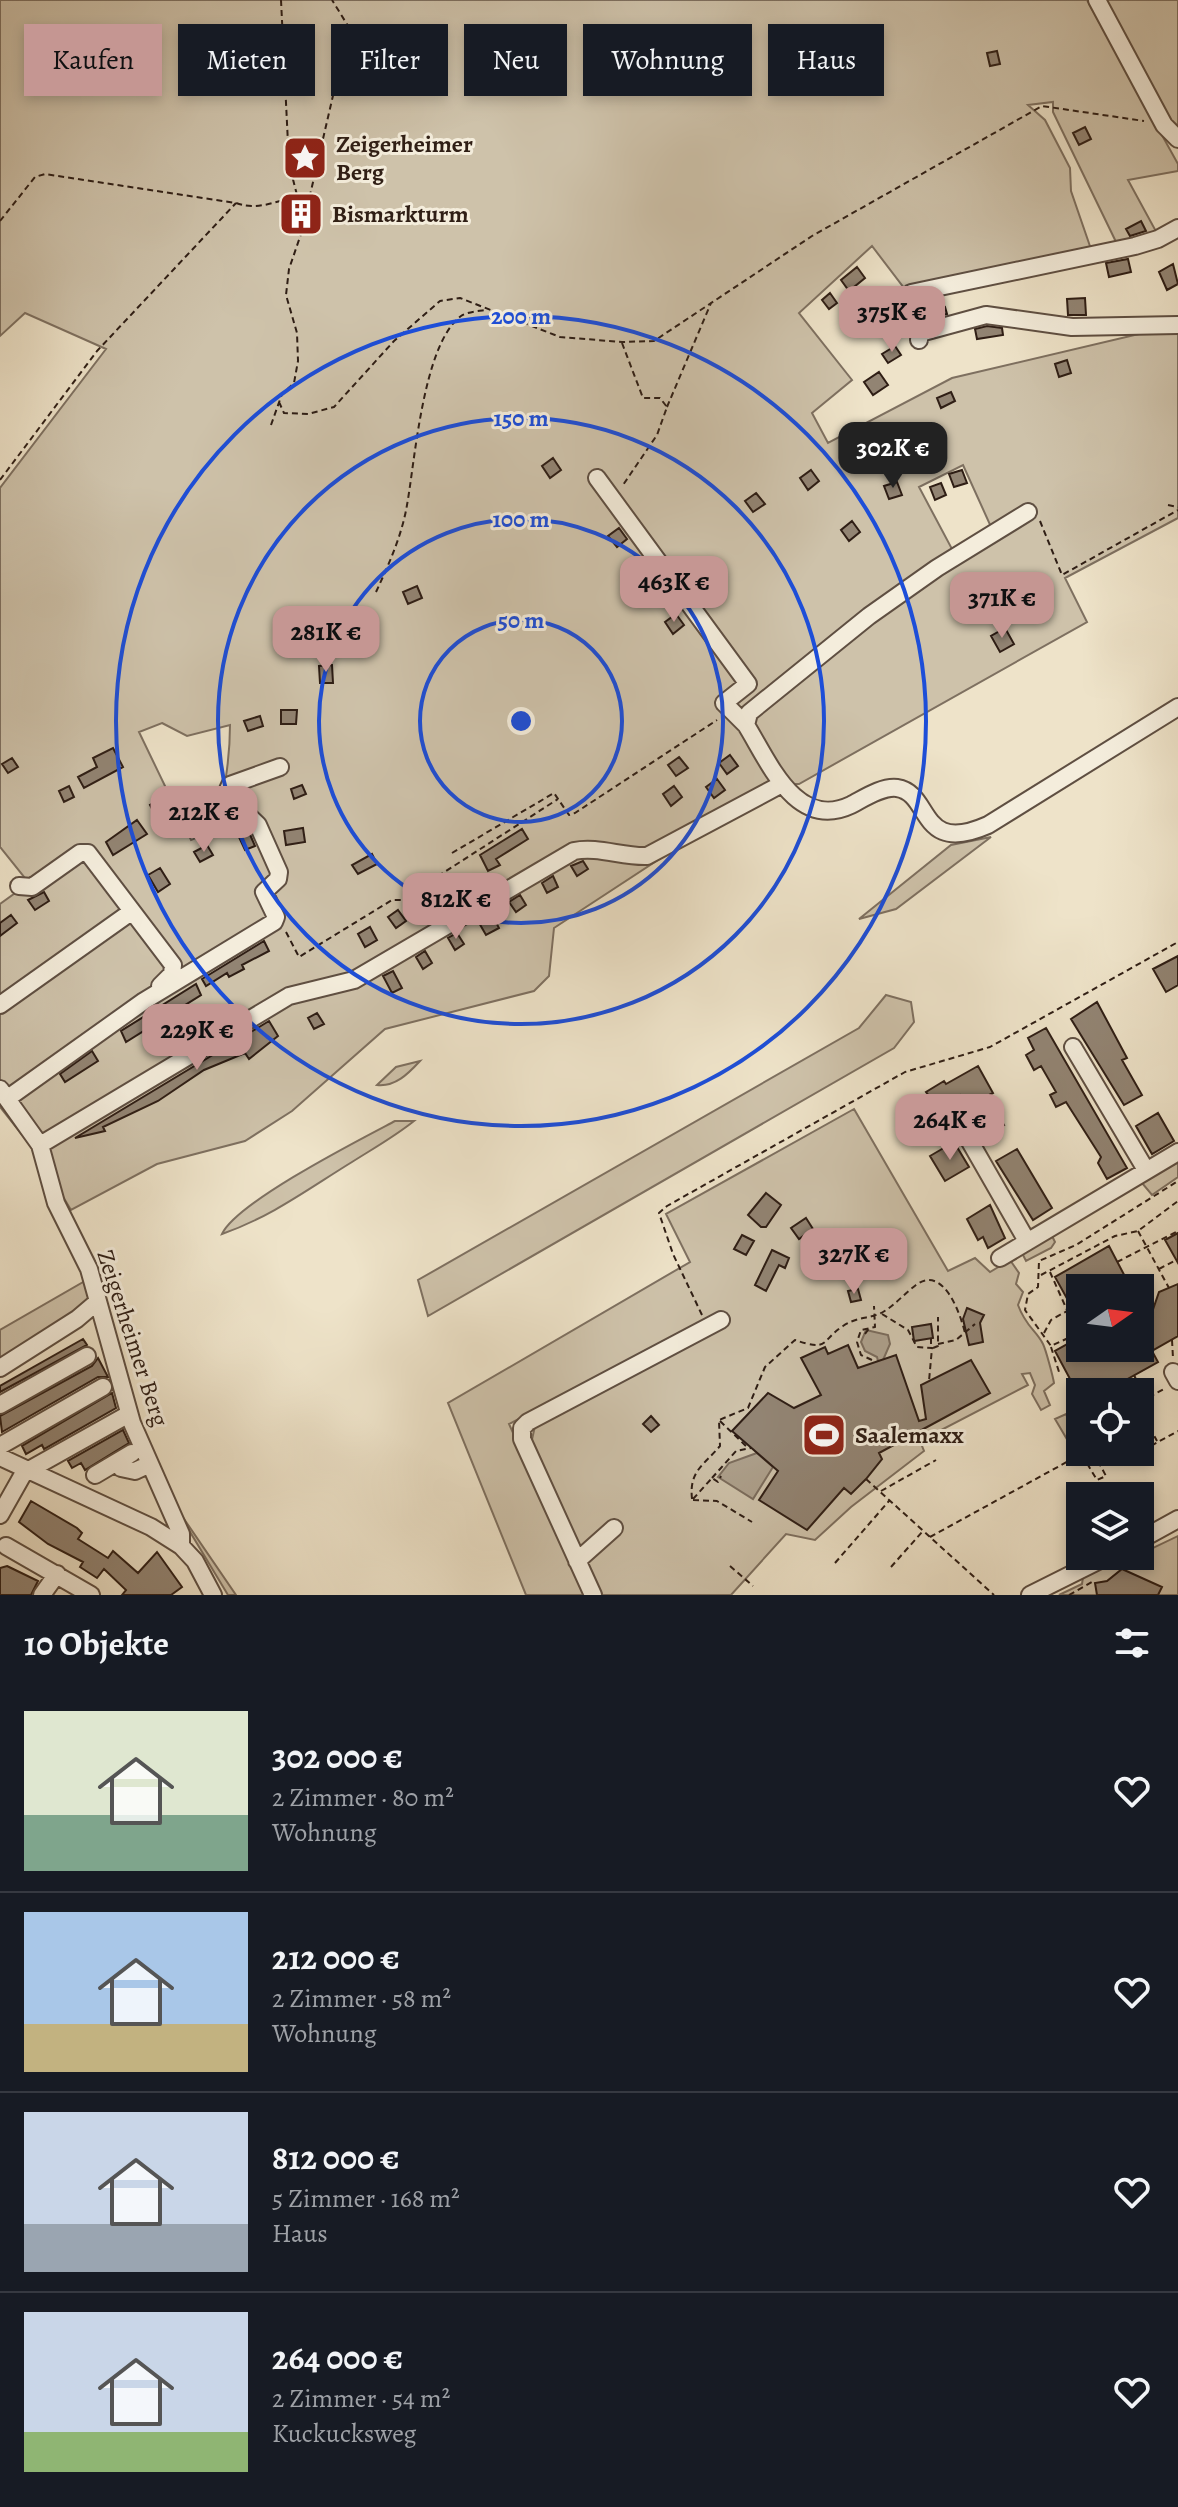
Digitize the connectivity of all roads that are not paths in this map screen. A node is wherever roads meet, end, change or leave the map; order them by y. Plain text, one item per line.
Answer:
1 (1097, 0) edge
2 (1178, 139) edge
3 (1178, 228) edge
4 (911, 293) dead end
5 (1178, 325) edge
6 (919, 340) dead end
7 (597, 478) dead end
8 (1028, 512) road end
9 (1178, 707) edge
10 (746, 725) junction
11 (280, 767) dead end
12 (782, 784) junction
13 (19, 886) dead end
14 (131, 912) junction
15 (144, 1001) junction
16 (0, 1005) edge
17 (1074, 1055) dead end
18 (4, 1094) edge
19 (955, 1123) dead end
20 (40, 1145) junction
21 (1178, 1152) edge
22 (1146, 1170) junction
23 (1027, 1241) junction
24 (1000, 1258) dead end
25 (97, 1302) junction
26 (721, 1320) dead end
27 (87, 1356) dead end
28 (0, 1368) edge
29 (103, 1387) dead end
30 (0, 1405) edge
31 (129, 1414) junction
32 (0, 1446) edge
33 (0, 1457) edge
34 (150, 1464) junction
35 (28, 1470) junction
36 (95, 1475) dead end
37 (0, 1515) edge
38 (1178, 1519) edge
39 (0, 1523) edge
40 (614, 1528) dead end
41 (1154, 1532) edge
42 (181, 1546) junction
43 (3, 1550) edge
44 (577, 1561) junction
45 (1080, 1570) edge
46 (57, 1574) junction
47 (42, 1595) edge
48 (91, 1595) edge
49 (213, 1595) edge
50 (593, 1595) edge
51 (1030, 1595) edge

1 - 2 street
3 - 4 street
5 - 6 street
7 - 10 street
8 - 10 street
9 - 12 street
10 - 12 street
11 - 15 street
12 - 20 street
13 - 14 street
14 - 15 street
14 - 16 street
15 - 18 street
17 - 22 street
18 - 20 street, Zeigerheimer Berg
19 - 23 street
20 - 25 street, Zeigerheimer Berg
21 - 22 street
22 - 23 street
23 - 24 street
25 - 28 street
25 - 31 street, Zeigerheimer Berg
26 - 44 street
27 - 30 street
29 - 32 street
31 - 34 street, Zeigerheimer Berg
31 - 35 street
33 - 35 street
34 - 36 street
34 - 42 street, Zeigerheimer Berg
35 - 37 street
35 - 42 street
38 - 41 street
39 - 43 street
40 - 44 street
42 - 49 street
43 - 46 street
44 - 50 street
45 - 51 street
46 - 47 street
46 - 48 street

